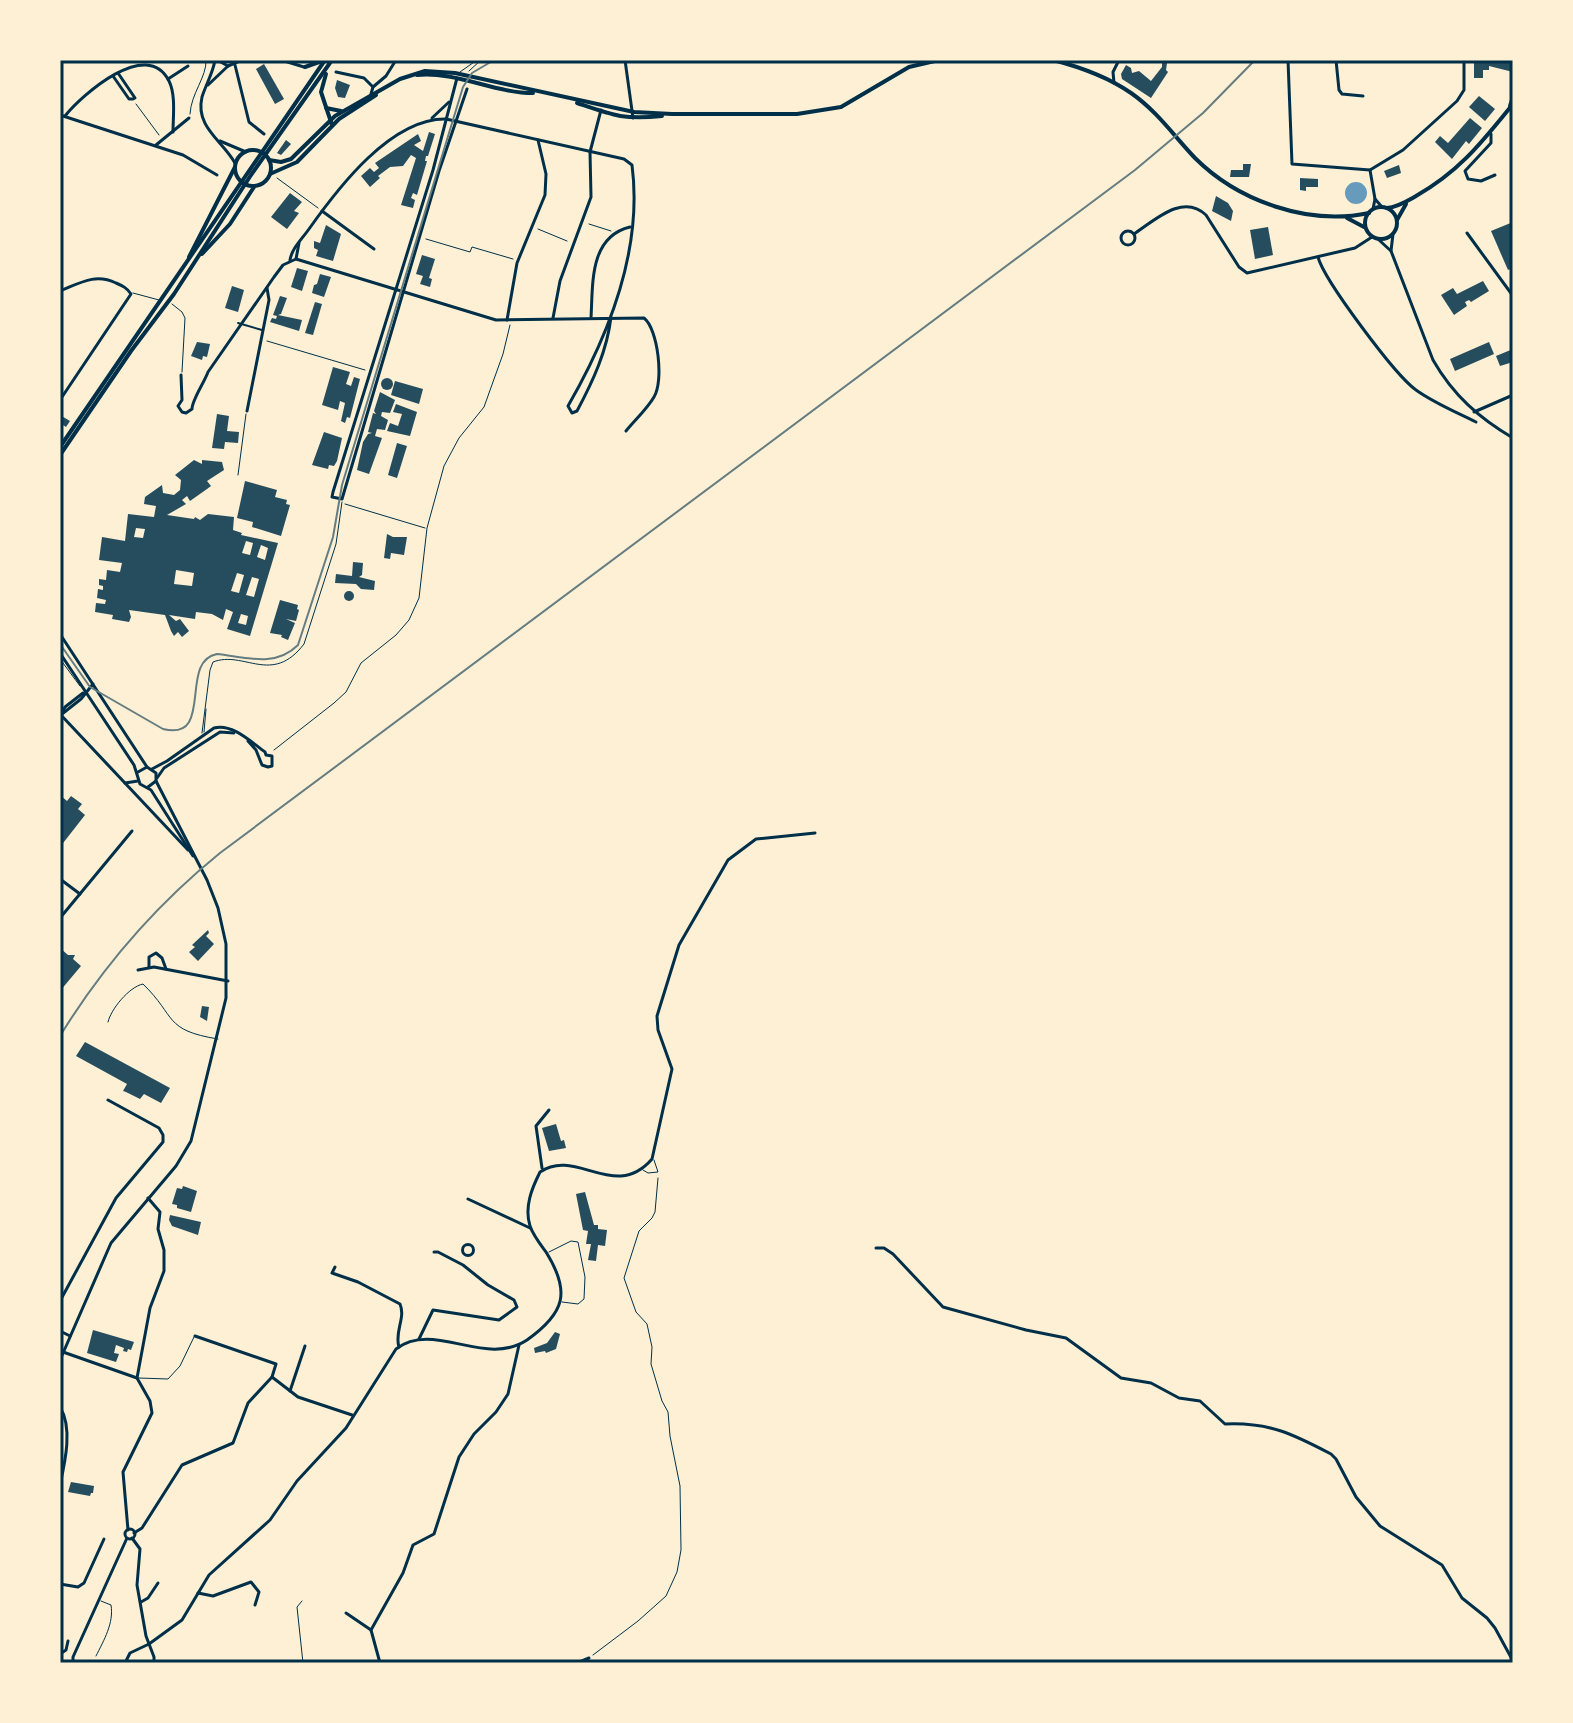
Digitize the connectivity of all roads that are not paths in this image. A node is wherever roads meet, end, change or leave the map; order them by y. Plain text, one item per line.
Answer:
1 (144, 60) edge
2 (216, 60) edge
3 (242, 60) edge
4 (281, 60) edge
5 (325, 60) edge
6 (332, 60) edge
7 (396, 60) edge
8 (477, 60) edge
9 (481, 60) edge
10 (625, 60) edge
11 (939, 60) edge
12 (1053, 60) edge
13 (1119, 60) edge
14 (1288, 60) edge
15 (1336, 60) edge
16 (1464, 60) edge
17 (235, 65) junction
18 (143, 66) junction
19 (188, 66) dead end
20 (228, 66) junction
21 (305, 67) joint
22 (118, 72) junction
23 (336, 72) dead end
24 (113, 76) junction
25 (458, 76) junction
26 (469, 76) junction
27 (168, 79) junction
28 (467, 82) junction
29 (1114, 83) junction
30 (373, 87) junction
31 (205, 88) junction
32 (467, 89) joint
33 (453, 95) junction
34 (372, 96) junction
35 (1363, 96) dead end
36 (1513, 97) edge
37 (1511, 106) edge
38 (326, 108) junction
39 (598, 108) junction
40 (341, 111) junction
41 (634, 112) junction
42 (672, 114) junction
43 (62, 115) edge
44 (189, 118) road end
45 (633, 118) junction
46 (431, 119) junction
47 (448, 119) junction
48 (457, 121) junction
49 (332, 122) junction
50 (173, 132) junction
51 (264, 134) dead end
52 (1491, 134) junction
53 (213, 137) junction
54 (538, 140) junction
55 (156, 145) junction
56 (246, 152) junction
57 (590, 152) junction
58 (269, 159) junction
59 (235, 165) junction
60 (1370, 170) junction
61 (270, 174) junction
62 (217, 175) dead end
63 (1495, 175) dead end
64 (251, 186) junction
65 (1375, 199) junction
66 (1411, 199) junction
67 (1384, 208) junction
68 (321, 210) junction
69 (1371, 211) junction
70 (1345, 217) junction
71 (1397, 220) junction
72 (632, 227) junction
73 (1365, 228) junction
74 (1467, 233) dead end
75 (1134, 234) dead end
76 (1393, 234) junction
77 (1372, 237) junction
78 (1379, 240) junction
79 (299, 243) junction
80 (374, 249) dead end
81 (1391, 251) junction
82 (1318, 257) junction
83 (296, 259) junction
84 (290, 260) junction
85 (195, 261) junction
86 (184, 268) junction
87 (267, 288) junction
88 (394, 288) junction
89 (60, 291) edge
90 (404, 292) junction
91 (131, 293) junction
92 (1513, 296) edge
93 (611, 317) junction
94 (553, 318) junction
95 (591, 318) junction
96 (509, 321) junction
97 (240, 323) junction
98 (262, 330) junction
99 (181, 375) joint
100 (1513, 395) edge
101 (60, 400) edge
102 (182, 400) junction
103 (192, 402) junction
104 (247, 411) joint
105 (1474, 412) junction
106 (1476, 422) dead end
107 (626, 431) dead end
108 (1513, 438) edge
109 (60, 447) edge
110 (60, 455) edge
111 (238, 475) dead end
112 (343, 502) junction
113 (60, 634) edge
114 (60, 653) edge
115 (60, 659) edge
116 (93, 684) junction
117 (86, 691) junction
118 (60, 704) edge
119 (65, 707) junction
120 (60, 715) edge
121 (238, 734) junction
122 (202, 737) junction
123 (248, 741) junction
124 (201, 744) junction
125 (268, 753) junction
126 (261, 759) junction
127 (150, 768) junction
128 (138, 773) junction
129 (156, 780) junction
130 (138, 781) junction
131 (125, 783) junction
132 (148, 787) junction
133 (132, 831) dead end
134 (815, 833) dead end
135 (188, 850) junction
136 (197, 863) junction
137 (60, 879) edge
138 (80, 894) junction
139 (60, 918) edge
140 (149, 967) junction
141 (166, 969) junction
142 (138, 970) dead end
143 (228, 981) junction
144 (108, 1022) dead end
145 (218, 1039) junction
146 (108, 1100) dead end
147 (549, 1110) dead end
148 (652, 1159) junction
149 (542, 1170) junction
150 (643, 1170) junction
151 (148, 1198) junction
152 (468, 1199) dead end
153 (530, 1228) junction
154 (876, 1248) dead end
155 (434, 1252) dead end
156 (546, 1253) junction
157 (466, 1256) dead end
158 (463, 1265) junction
159 (335, 1267) dead end
160 (60, 1301) edge
161 (562, 1302) junction
162 (60, 1331) edge
163 (70, 1336) junction
164 (195, 1336) joint
165 (419, 1339) junction
166 (519, 1345) junction
167 (305, 1346) dead end
168 (399, 1347) junction
169 (63, 1352) junction
170 (60, 1360) edge
171 (272, 1377) junction
172 (137, 1378) junction
173 (290, 1391) junction
174 (60, 1407) edge
175 (354, 1415) junction
176 (60, 1485) edge
177 (128, 1530) junction
178 (134, 1533) junction
179 (127, 1538) junction
180 (132, 1538) junction
181 (104, 1539) dead end
182 (158, 1583) dead end
183 (60, 1584) edge
184 (198, 1593) junction
185 (99, 1600) junction
186 (302, 1601) dead end
187 (141, 1602) junction
188 (255, 1605) dead end
189 (346, 1613) dead end
190 (371, 1630) junction
191 (68, 1641) dead end
192 (149, 1644) junction
193 (60, 1654) edge
194 (96, 1656) dead end
195 (589, 1658) road end
196 (1513, 1661) edge
197 (73, 1663) edge
198 (125, 1663) edge
199 (154, 1663) edge
200 (303, 1663) edge
201 (380, 1663) edge
202 (544, 1663) edge
203 (568, 1663) edge
204 (577, 1663) edge

1 - 18 street
2 - 20 street
2 - 31 street
3 - 17 street
4 - 21 street
5 - 21 main road
5 - 86 main road
6 - 38 main road
6 - 85 main road
7 - 30 street
8 - 25 lane
9 - 26 lane
10 - 41 street
11 - 42 main road
12 - 29 main road
13 - 29 street
14 - 60 street
15 - 35 street
16 - 60 street
17 - 20 street
17 - 51 street
18 - 22 street
18 - 27 street
19 - 27 street
20 - 31 street
22 - 24 street
22 - 24 street
23 - 30 street
24 - 43 street
25 - 26 main road
25 - 28 main road
25 - 33 street
25 - 34 main road
26 - 28 lane
26 - 39 main road
27 - 50 street
28 - 32 lane
28 - 39 main road
29 - 70 main road
30 - 34 street
31 - 53 street
32 - 48 street
33 - 46 street
33 - 47 street
34 - 40 main road
34 - 49 main road
36 - 37 main road
37 - 52 main road
38 - 40 main road
38 - 49 main road
39 - 41 main road
39 - 45 main road
39 - 57 street
40 - 49 main road
41 - 42 main road
41 - 45 street
42 - 45 main road
43 - 55 street
44 - 50 street
46 - 47 street
46 - 68 street
47 - 48 street
47 - 88 street
48 - 54 street
48 - 90 street
49 - 58 main road
49 - 61 main road
50 - 55 street
52 - 63 street
52 - 66 main road
53 - 56 street
53 - 59 street
54 - 57 street
54 - 96 street
55 - 62 street
56 - 58 main road
56 - 59 main road
57 - 72 street
57 - 94 street
58 - 61 main road
59 - 64 main road
59 - 86 main road
60 - 65 street
61 - 64 main road
64 - 85 main road
65 - 67 street
65 - 69 street
66 - 67 main road
66 - 71 main road
67 - 69 main road
67 - 71 main road
68 - 79 street
68 - 80 street
69 - 70 main road
69 - 73 main road
70 - 73 main road
71 - 76 main road
72 - 93 street
72 - 95 street
73 - 77 main road
74 - 92 street
75 - 82 street
76 - 78 main road
76 - 81 street
77 - 78 main road
77 - 82 street
78 - 81 street
79 - 83 street
79 - 84 street
81 - 105 street
82 - 106 street
83 - 84 street
83 - 88 street
84 - 87 street
85 - 110 main road
86 - 109 main road
87 - 97 street
87 - 98 street
88 - 90 street
88 - 112 street
89 - 91 street
90 - 96 street
90 - 112 street
91 - 99 lane
91 - 101 street
93 - 93 street
93 - 95 street
93 - 107 street
94 - 95 street
94 - 96 street
97 - 98 street
97 - 103 street
98 - 104 street
99 - 102 street
100 - 105 street
102 - 103 street
102 - 103 street
104 - 111 lane
105 - 108 street
112 - 122 lane
113 - 116 street
114 - 117 street
115 - 117 lane
116 - 117 street
116 - 127 street
117 - 119 street
117 - 120 street
117 - 128 street
118 - 119 street
119 - 120 street
120 - 131 street
121 - 122 street
121 - 123 street
121 - 124 street
122 - 124 street
122 - 127 street
123 - 125 street
123 - 126 street
124 - 129 street
125 - 126 street
125 - 126 street
127 - 128 street
127 - 129 street
128 - 130 street
129 - 132 street
129 - 136 street
130 - 131 street
130 - 132 street
131 - 135 street
132 - 135 street
133 - 138 street
134 - 148 street
135 - 136 street
136 - 143 street
137 - 138 street
138 - 139 street
140 - 141 street
140 - 141 street
140 - 142 street
141 - 143 street
143 - 145 street
144 - 145 lane
145 - 151 street
146 - 160 street
147 - 149 street
148 - 150 street
148 - 150 lane
149 - 150 street
149 - 153 street
151 - 163 street
151 - 172 street
152 - 153 street
153 - 156 street
154 - 196 street
155 - 158 street
156 - 161 street
156 - 161 lane
157 - 158 street
158 - 165 street
159 - 168 street
161 - 166 street
162 - 163 street
163 - 169 street
164 - 171 street
164 - 172 lane
165 - 166 street
165 - 168 street
166 - 190 street
167 - 173 street
168 - 175 street
169 - 170 street
169 - 172 street
171 - 173 street
171 - 178 street
172 - 177 street
173 - 175 street
174 - 176 street
175 - 184 street
177 - 178 street
177 - 179 street
178 - 180 street
179 - 180 street
179 - 185 street
180 - 187 street
181 - 183 street
182 - 187 street
184 - 188 street
184 - 192 street
185 - 194 lane
185 - 197 street
186 - 200 lane
187 - 192 street
189 - 190 street
190 - 201 street
191 - 193 street
192 - 198 street
192 - 199 street
195 - 204 street
202 - 203 street

